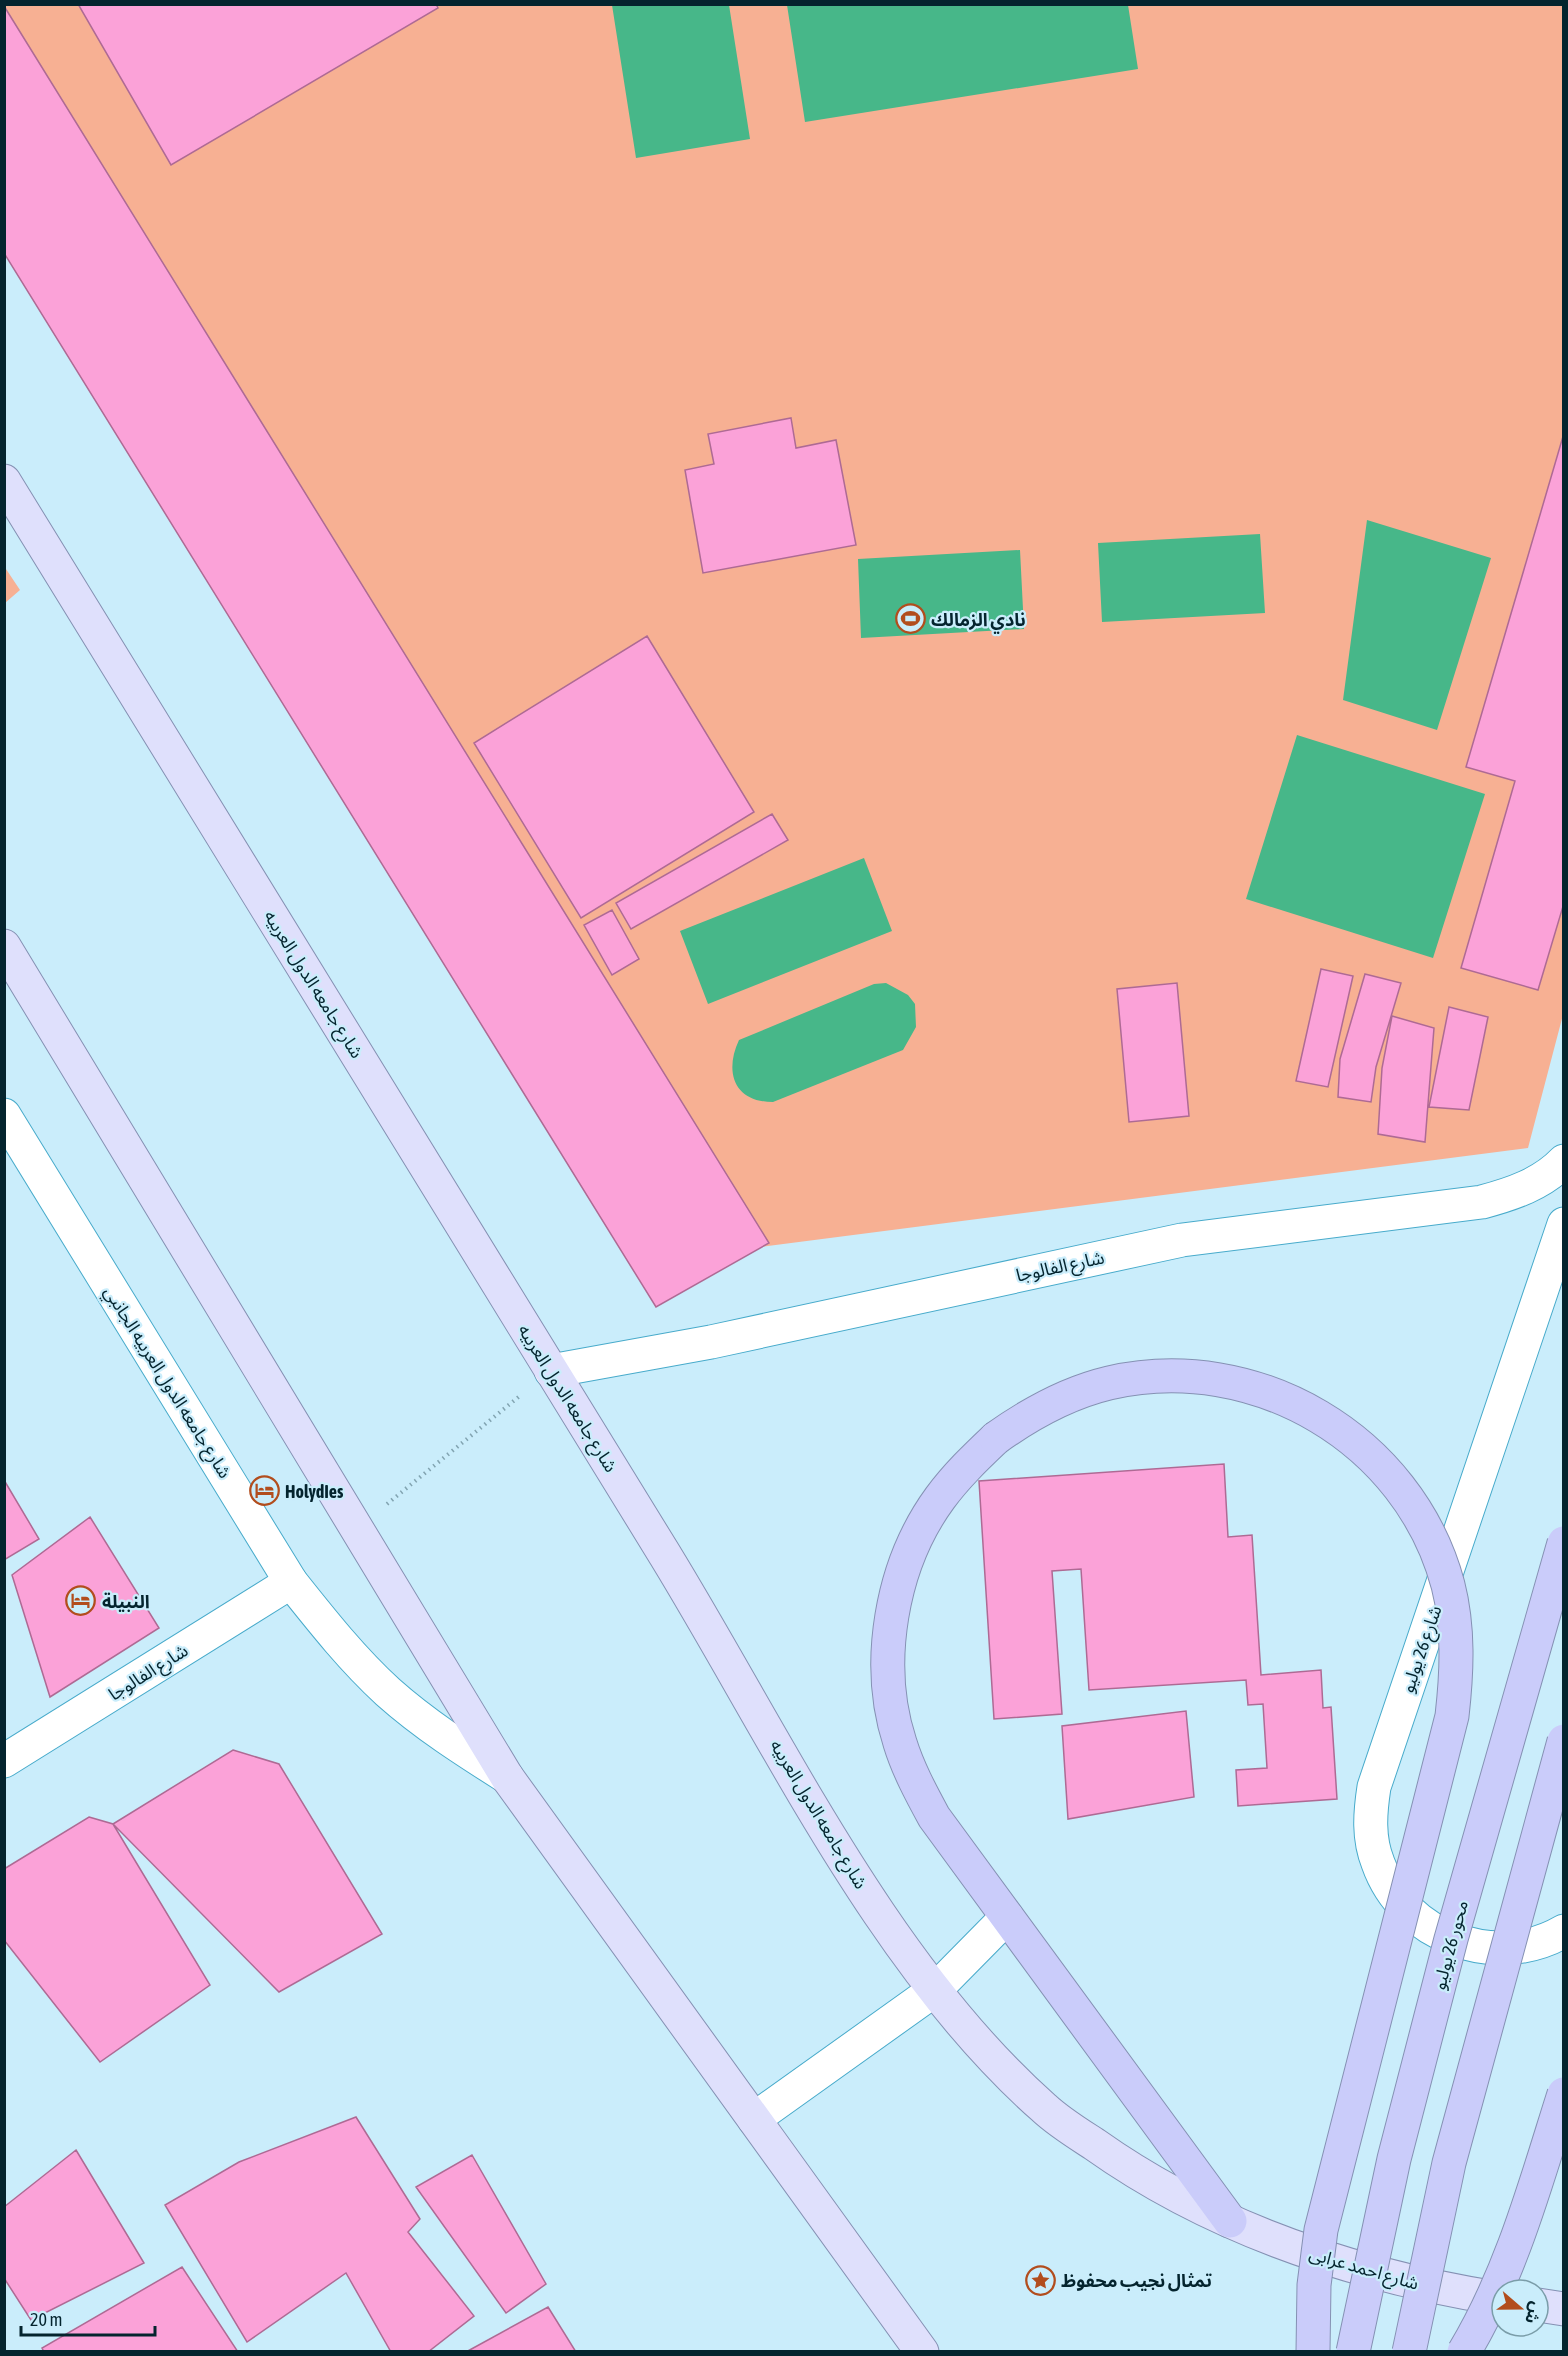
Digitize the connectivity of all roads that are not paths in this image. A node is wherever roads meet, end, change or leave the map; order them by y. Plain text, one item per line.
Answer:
1 (4, 480) edge
2 (4, 946) edge
3 (4, 1115) edge
4 (1563, 1161) edge
5 (1563, 1224) edge
6 (551, 1371) junction
7 (1563, 1543) edge
8 (291, 1582) junction
9 (1563, 1741) edge
10 (4, 1761) edge
11 (507, 1777) junction
12 (1007, 1917) junction
13 (1563, 1931) edge
14 (936, 1989) junction
15 (1563, 2094) edge
16 (754, 2120) junction
17 (1230, 2221) junction
18 (1490, 2297) edge
19 (921, 2352) edge
20 (1313, 2352) edge
21 (1353, 2352) edge
22 (1409, 2352) edge
23 (1464, 2352) edge

1 - 6 main road, شارع جامعه الدول العربيه
2 - 11 main road
3 - 8 street, شارع جامعه الدول العربيه الجانبي
4 - 6 street, شارع الفالوجا
5 - 13 street, شارع 26 يوليو
6 - 14 main road, شارع جامعه الدول العربيه
7 - 21 highway, محور 26 يوليو, bridge
8 - 10 street, شارع الفالوجا
8 - 11 street, شارع جامعه الدول العربيه الجانبي
9 - 22 highway, bridge
11 - 16 main road
12 - 14 street
12 - 17 highway
12 - 20 highway, bridge
14 - 16 street
14 - 17 main road, شارع جامعه الدول العربيه
15 - 23 highway, bridge
16 - 19 main road
17 - 18 main road, شارع احمد عرابى

